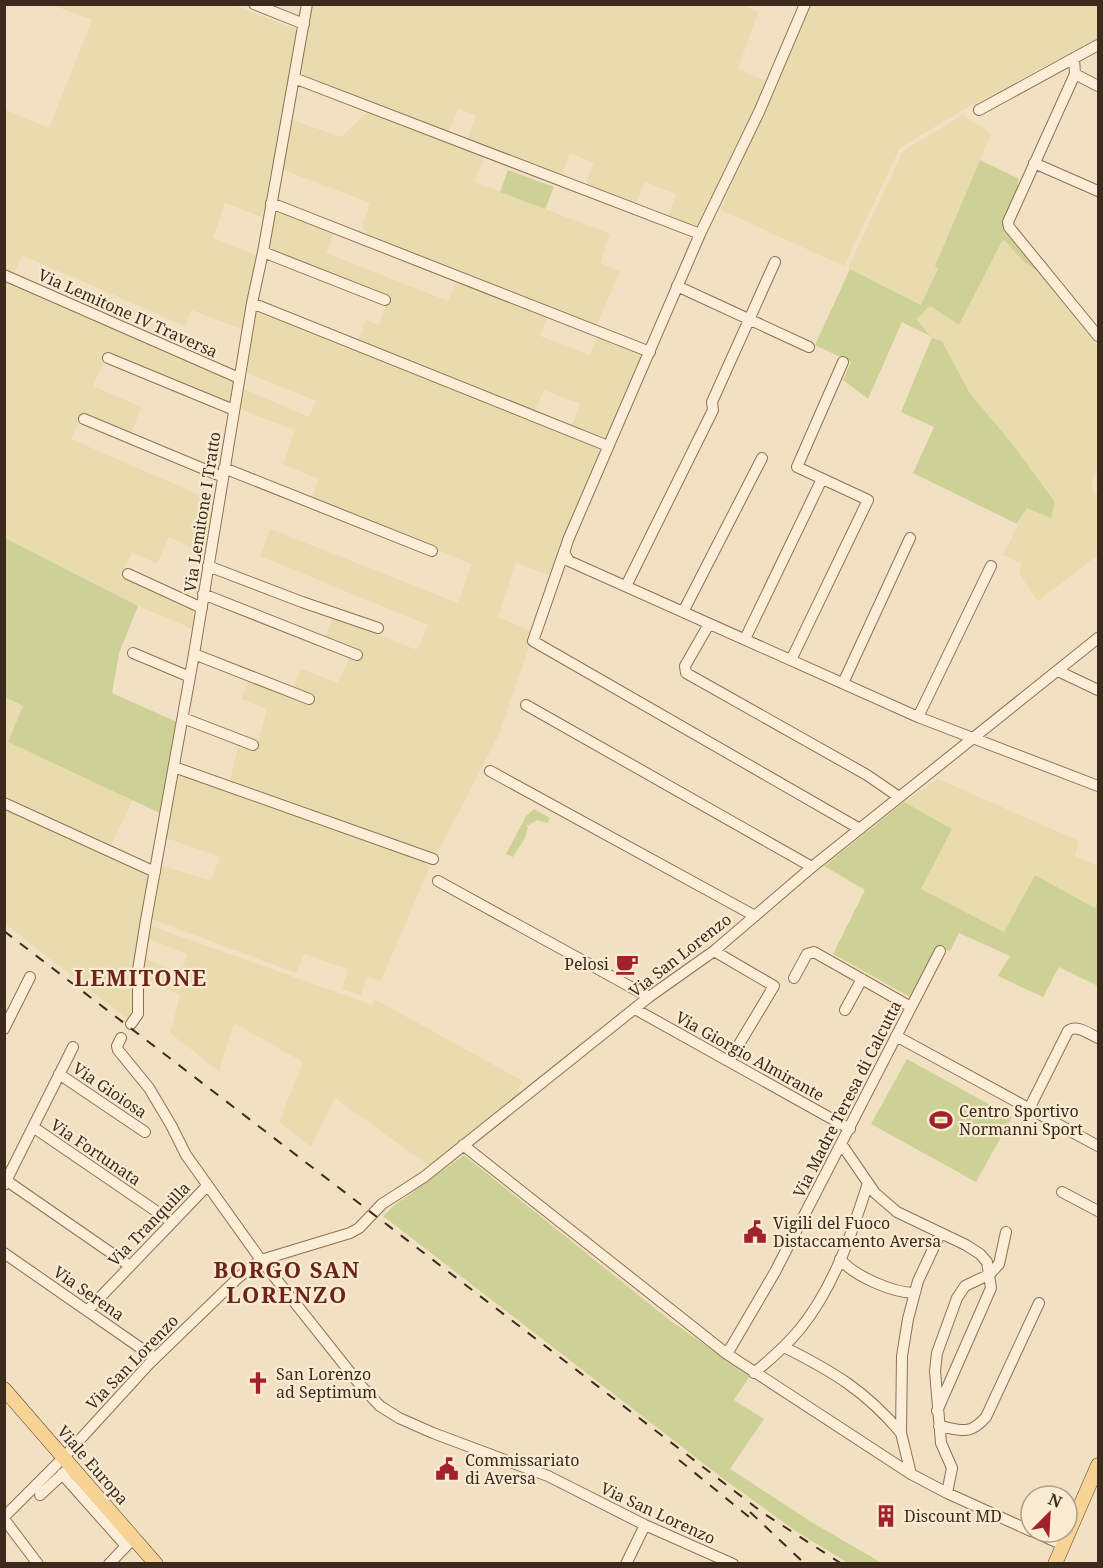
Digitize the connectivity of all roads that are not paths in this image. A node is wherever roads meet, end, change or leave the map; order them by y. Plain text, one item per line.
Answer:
1 (254, 4) edge
2 (307, 4) edge
3 (805, 4) edge
4 (304, 24) junction
5 (1098, 45) edge
6 (1074, 58) junction
7 (1075, 74) junction
8 (294, 78) junction
9 (1098, 86) edge
10 (979, 110) dead end
11 (1035, 163) junction
12 (1098, 191) edge
13 (271, 204) junction
14 (700, 234) junction
15 (263, 252) junction
16 (775, 262) dead end
17 (4, 275) edge
18 (677, 286) junction
19 (385, 300) dead end
20 (252, 303) junction
21 (749, 319) junction
22 (1098, 336) edge
23 (809, 347) dead end
24 (650, 352) junction
25 (108, 358) dead end
26 (843, 362) dead end
27 (239, 378) junction
28 (234, 410) junction
29 (84, 419) dead end
30 (608, 446) junction
31 (762, 458) dead end
32 (223, 472) junction
33 (822, 479) junction
34 (909, 538) dead end
35 (568, 540) junction
36 (432, 551) dead end
37 (208, 566) junction
38 (991, 566) dead end
39 (128, 574) dead end
40 (626, 586) junction
41 (203, 594) junction
42 (201, 608) junction
43 (683, 612) junction
44 (709, 624) junction
45 (378, 628) dead end
46 (745, 639) junction
47 (1098, 639) edge
48 (133, 653) dead end
49 (194, 654) junction
50 (357, 655) dead end
51 (791, 660) junction
52 (1058, 671) junction
53 (190, 677) junction
54 (843, 683) junction
55 (1098, 690) edge
56 (309, 699) dead end
57 (526, 705) dead end
58 (918, 717) junction
59 (183, 718) junction
60 (974, 737) junction
61 (253, 745) dead end
62 (174, 767) junction
63 (489, 771) dead end
64 (1098, 786) edge
65 (899, 797) junction
66 (4, 803) edge
67 (860, 829) junction
68 (433, 859) dead end
69 (812, 867) junction
70 (155, 872) junction
71 (438, 881) dead end
72 (755, 916) junction
73 (714, 951) junction
74 (940, 951) dead end
75 (30, 977) dead end
76 (794, 978) dead end
77 (862, 980) junction
78 (650, 997) junction
79 (911, 1007) junction
80 (635, 1009) junction
81 (845, 1010) dead end
82 (131, 1024) dead end
83 (4, 1029) edge
84 (896, 1036) junction
85 (121, 1038) dead end
86 (1098, 1038) edge
87 (73, 1047) dead end
88 (729, 1061) junction
89 (59, 1074) junction
90 (1029, 1109) junction
91 (33, 1127) junction
92 (850, 1129) junction
93 (145, 1132) dead end
94 (463, 1145) junction
95 (842, 1145) junction
96 (1098, 1146) edge
97 (6, 1183) edge
98 (868, 1183) junction
99 (207, 1185) junction
100 (1062, 1192) dead end
101 (1098, 1211) edge
102 (172, 1222) junction
103 (1006, 1232) dead end
104 (940, 1234) junction
105 (4, 1253) edge
106 (840, 1259) junction
107 (261, 1260) junction
108 (130, 1266) junction
109 (990, 1274) junction
110 (915, 1293) junction
111 (1039, 1303) dead end
112 (88, 1310) junction
113 (784, 1347) junction
114 (727, 1354) junction
115 (155, 1358) junction
116 (754, 1373) junction
117 (4, 1389) edge
118 (937, 1411) junction
119 (939, 1426) junction
120 (901, 1433) junction
121 (1098, 1465) edge
122 (66, 1466) junction
123 (910, 1474) junction
124 (947, 1493) junction
125 (40, 1495) dead end
126 (4, 1507) edge
127 (4, 1517) edge
128 (645, 1525) junction
129 (1019, 1525) edge
130 (130, 1542) junction
131 (1063, 1545) joint
132 (38, 1563) edge
133 (109, 1563) edge
134 (156, 1563) edge
135 (626, 1563) edge
136 (733, 1563) edge
137 (1055, 1563) edge

1 - 4 street
2 - 4 street, Via Lemitone I Tratto
3 - 14 street
4 - 8 street, Via Lemitone I Tratto
5 - 6 street
6 - 7 street
6 - 10 street
7 - 9 street
7 - 11 street
8 - 13 street, Via Lemitone I Tratto
8 - 14 street
11 - 12 street
11 - 22 street
13 - 15 street, Via Lemitone I Tratto
13 - 24 street
14 - 18 street
15 - 19 street
15 - 20 street, Via Lemitone I Tratto
16 - 21 street
17 - 27 street, Via Lemitone IV Traversa
18 - 21 street
18 - 24 street
20 - 27 street, Via Lemitone I Tratto
20 - 30 street
21 - 23 street
21 - 40 street
24 - 30 street
25 - 28 street
26 - 33 street
27 - 28 street, Via Lemitone I Tratto
28 - 32 street, Via Lemitone I Tratto
29 - 32 street
30 - 35 street
31 - 43 street
32 - 36 street
32 - 37 street, Via Lemitone I Tratto
33 - 46 street
33 - 51 street
34 - 54 street
35 - 40 street
35 - 67 street
37 - 41 street, Via Lemitone I Tratto
37 - 45 street
38 - 58 street
39 - 42 street
40 - 43 street
41 - 42 street, Via Lemitone I Tratto
41 - 50 street
42 - 49 street, Via Lemitone I Tratto
43 - 44 street
44 - 46 street
44 - 65 street
46 - 51 street
47 - 52 street, Via San Lorenzo
48 - 53 street
49 - 53 street, Via Lemitone I Tratto
49 - 56 street
51 - 54 street
52 - 55 street
52 - 60 street, Via San Lorenzo
53 - 59 street, Via Lemitone I Tratto
54 - 58 street
57 - 69 street
58 - 60 street
59 - 61 street
59 - 62 street, Via Lemitone I Tratto
60 - 64 street
60 - 65 street, Via San Lorenzo
62 - 68 street
62 - 70 street, Via Lemitone I Tratto
63 - 72 street
65 - 67 street, Via San Lorenzo
66 - 70 street
67 - 69 street, Via San Lorenzo
69 - 72 street, Via San Lorenzo
70 - 82 street, Via Lemitone I Tratto
71 - 78 street
72 - 73 street, Via San Lorenzo
73 - 78 street, Via San Lorenzo
73 - 88 street
74 - 79 street, Via Madre Teresa di Calcutta
75 - 83 street
76 - 77 street
77 - 79 street
77 - 81 street
78 - 80 street, Via San Lorenzo
79 - 84 street, Via Madre Teresa di Calcutta
80 - 88 street, Via Giorgio Almirante
80 - 94 street, Via San Lorenzo
84 - 90 street
84 - 92 street, Via Madre Teresa di Calcutta
85 - 99 street
86 - 90 street
87 - 89 street
88 - 92 street, Via Giorgio Almirante
89 - 91 street
89 - 93 street, Via Gioiosa
90 - 96 street
91 - 97 street
91 - 102 street, Via Fortunata
92 - 95 street, Via Madre Teresa di Calcutta
94 - 107 street, Via San Lorenzo
94 - 114 street
95 - 98 street
95 - 114 street, Via Madre Teresa di Calcutta
97 - 108 street
98 - 104 street
98 - 106 street
99 - 102 street, Via Tranquilla
99 - 107 street
100 - 101 street
102 - 108 street, Via Tranquilla
103 - 109 street
104 - 109 street
104 - 110 street
105 - 112 street, Via Serena
106 - 110 street
106 - 113 street
107 - 115 street, Via San Lorenzo
107 - 128 street, Via San Lorenzo
108 - 112 street, Via Tranquilla
109 - 118 street
109 - 118 street
110 - 120 street
111 - 119 street
112 - 115 street, Via Serena
113 - 116 street
113 - 120 street
114 - 116 street
115 - 122 street, Via San Lorenzo
116 - 123 street
117 - 122 main road, Viale Europa
118 - 119 street
119 - 124 street
120 - 123 street
121 - 131 main road
122 - 125 street
122 - 127 street, Via San Lorenzo
122 - 130 main road, Viale Europa
123 - 124 street
124 - 129 street
126 - 127 street
127 - 132 street
128 - 135 street
128 - 136 street, Via San Lorenzo
130 - 133 street
130 - 134 main road, Viale Europa
131 - 137 main road

